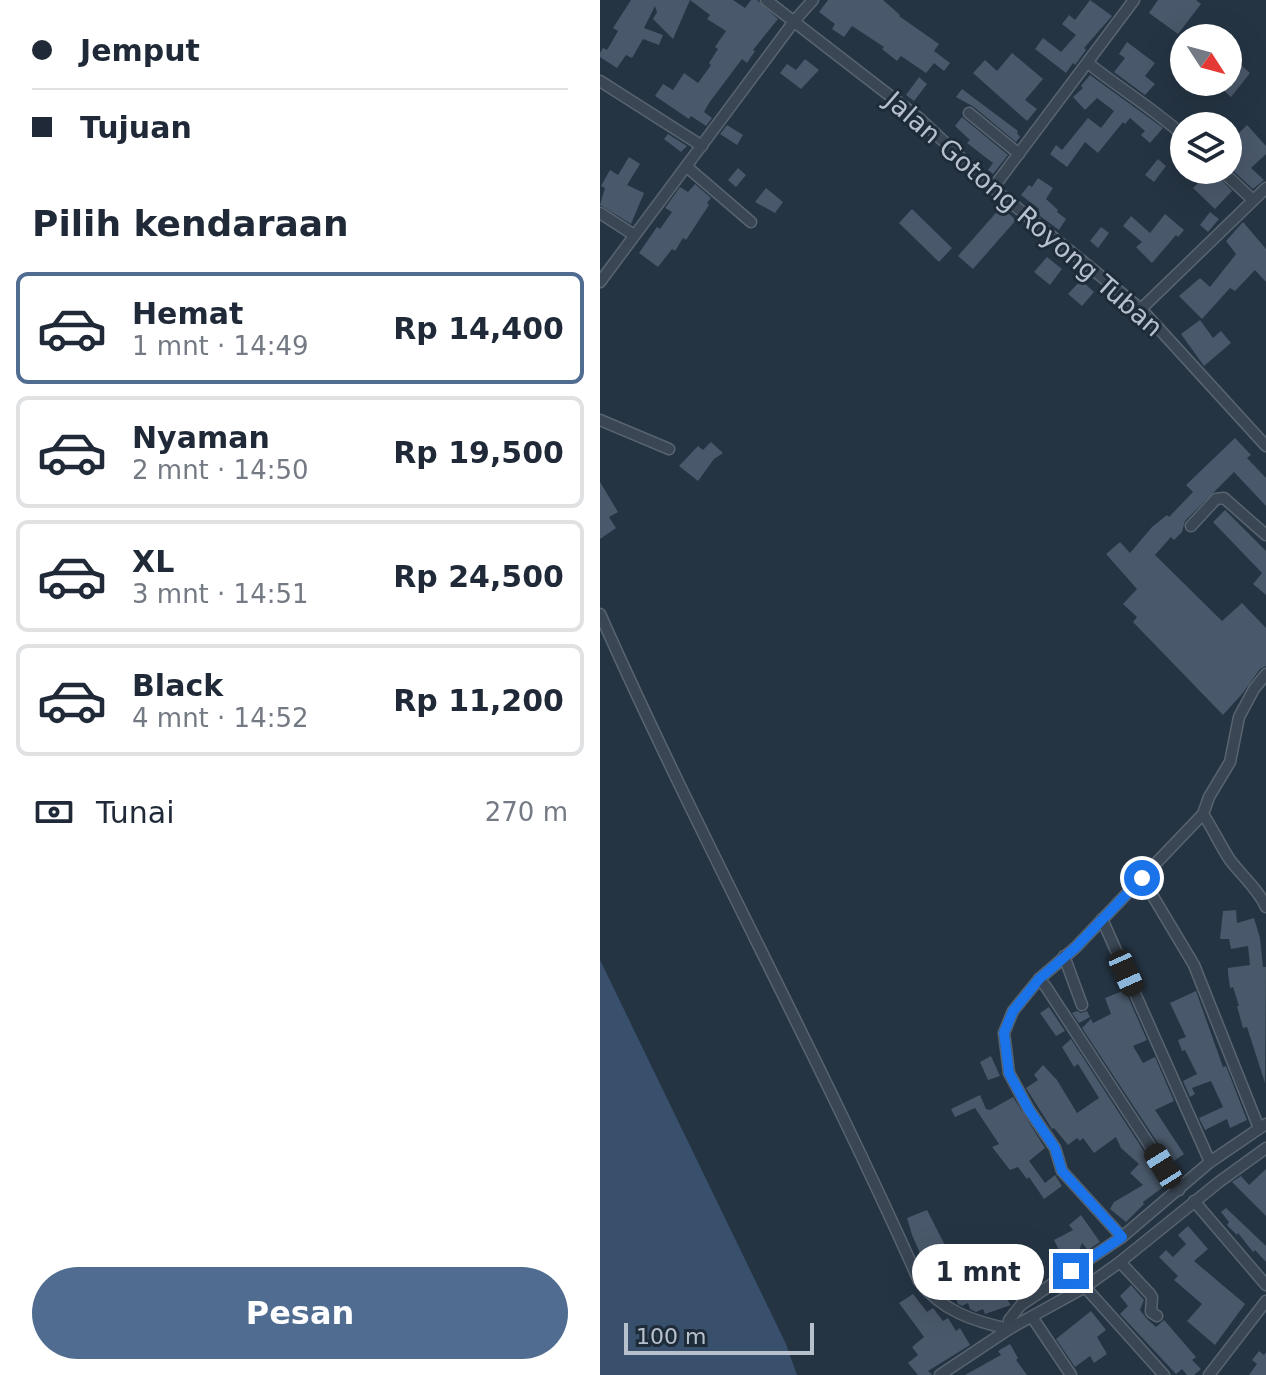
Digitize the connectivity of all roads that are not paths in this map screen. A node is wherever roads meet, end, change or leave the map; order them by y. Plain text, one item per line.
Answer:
1 (766, 0) edge
2 (813, 0) edge
3 (1134, 0) edge
4 (795, 20) junction
5 (1088, 63) junction
6 (600, 81) edge
7 (969, 113) dead end
8 (1170, 123) edge
9 (702, 146) junction
10 (1019, 154) junction
11 (687, 167) junction
12 (1236, 184) edge
13 (993, 188) junction
14 (1266, 188) edge
15 (1253, 200) junction
16 (600, 213) edge
17 (751, 222) dead end
18 (634, 235) junction
19 (600, 282) edge
20 (1141, 309) junction
21 (600, 420) edge
22 (1266, 446) edge
23 (669, 449) dead end
24 (1191, 526) dead end
25 (1264, 529) edge
26 (600, 614) edge
27 (1265, 677) edge
28 (1203, 814) junction
29 (1142, 878) junction
30 (1266, 907) edge
31 (1102, 919) junction
32 (1064, 956) junction
33 (1039, 979) junction
34 (1082, 1005) dead end
35 (1263, 1126) edge
36 (1266, 1148) edge
37 (1210, 1162) junction
38 (1179, 1190) junction
39 (1194, 1201) junction
40 (1122, 1237) junction
41 (1120, 1262) junction
42 (1266, 1285) edge
43 (1085, 1287) junction
44 (1266, 1301) edge
45 (1157, 1316) dead end
46 (1032, 1317) junction
47 (1009, 1329) junction
48 (940, 1375) edge
49 (1071, 1375) edge
50 (1164, 1375) edge
51 (1209, 1375) edge

1 - 4 street, Jalan Gotong Royong Tuban
2 - 4 street
3 - 5 street
4 - 9 street
4 - 13 street, Jalan Gotong Royong Tuban
5 - 8 street
5 - 10 street
6 - 9 street
7 - 10 street
9 - 11 street
10 - 13 street
11 - 17 street
11 - 18 street
12 - 15 street
13 - 20 street, Jalan Gotong Royong Tuban
14 - 15 street
15 - 20 street
16 - 18 street
18 - 19 street
20 - 22 street, Jalan Gotong Royong Tuban
21 - 23 street
24 - 25 street
26 - 47 street
27 - 28 street
28 - 29 street
28 - 30 street
29 - 31 street
29 - 35 street
31 - 32 street
31 - 37 street
32 - 33 street
32 - 34 street
33 - 38 street
33 - 40 street
35 - 37 street
36 - 39 street
37 - 38 street
38 - 40 street
39 - 41 street
39 - 42 street
40 - 47 street
41 - 43 street
41 - 45 street
43 - 46 street
43 - 50 street
44 - 51 street
46 - 47 street
46 - 49 street
47 - 48 street

